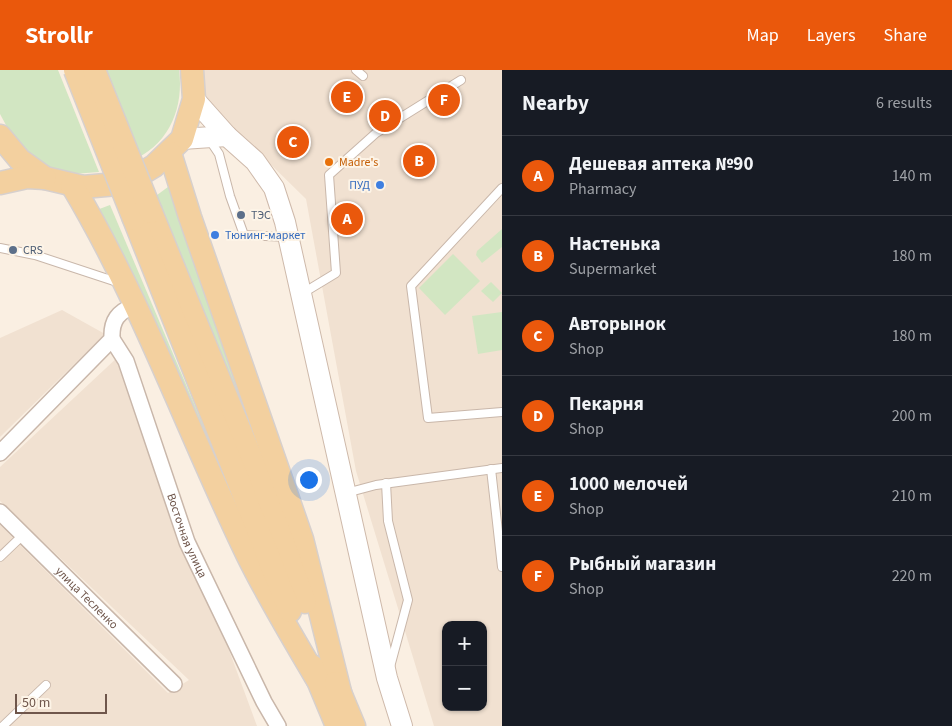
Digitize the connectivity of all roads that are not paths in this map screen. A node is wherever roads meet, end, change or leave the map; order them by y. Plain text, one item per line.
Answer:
1 (75, 70) edge
2 (94, 70) edge
3 (192, 70) edge
4 (356, 70) edge
5 (363, 76) dead end
6 (461, 80) dead end
7 (194, 99) junction
8 (0, 136) edge
9 (218, 137) junction
10 (176, 146) junction
11 (45, 178) junction
12 (0, 183) edge
13 (72, 185) junction
14 (502, 188) edge
15 (143, 216) junction
16 (288, 237) junction
17 (0, 248) edge
18 (118, 282) junction
19 (301, 295) junction
20 (129, 308) junction
21 (112, 339) junction
22 (502, 412) edge
23 (0, 453) edge
24 (502, 468) edge
25 (490, 469) junction
26 (386, 484) junction
27 (345, 493) junction
28 (0, 512) edge
29 (23, 535) junction
30 (0, 557) edge
31 (502, 567) edge
32 (387, 678) junction
33 (317, 680) junction
34 (174, 684) dead end
35 (46, 685) dead end
36 (341, 696) junction
37 (3, 726) edge
38 (278, 726) edge
39 (337, 726) edge
40 (354, 726) edge
41 (402, 726) edge

1 - 15 main road, bridge
2 - 15 main road, bridge
3 - 7 main road
4 - 5 lane
6 - 19 lane
7 - 9 street
7 - 10 main road
8 - 11 main road
9 - 10 street
9 - 16 street
9 - 16 lane
10 - 13 main road
10 - 36 main road
11 - 12 main road
11 - 13 main road
13 - 18 main road
14 - 22 lane
15 - 33 main road
15 - 36 main road
16 - 19 street
17 - 18 lane
18 - 20 main road
19 - 27 street
20 - 21 street
20 - 33 main road
21 - 23 street
21 - 38 street, Восточная улица
24 - 25 lane
25 - 26 lane
25 - 31 lane
26 - 27 lane
26 - 32 lane
27 - 32 street
28 - 29 street, улица Тесленко
29 - 30 lane
29 - 34 street, улица Тесленко
32 - 41 street
33 - 39 main road
35 - 37 lane
36 - 40 main road

